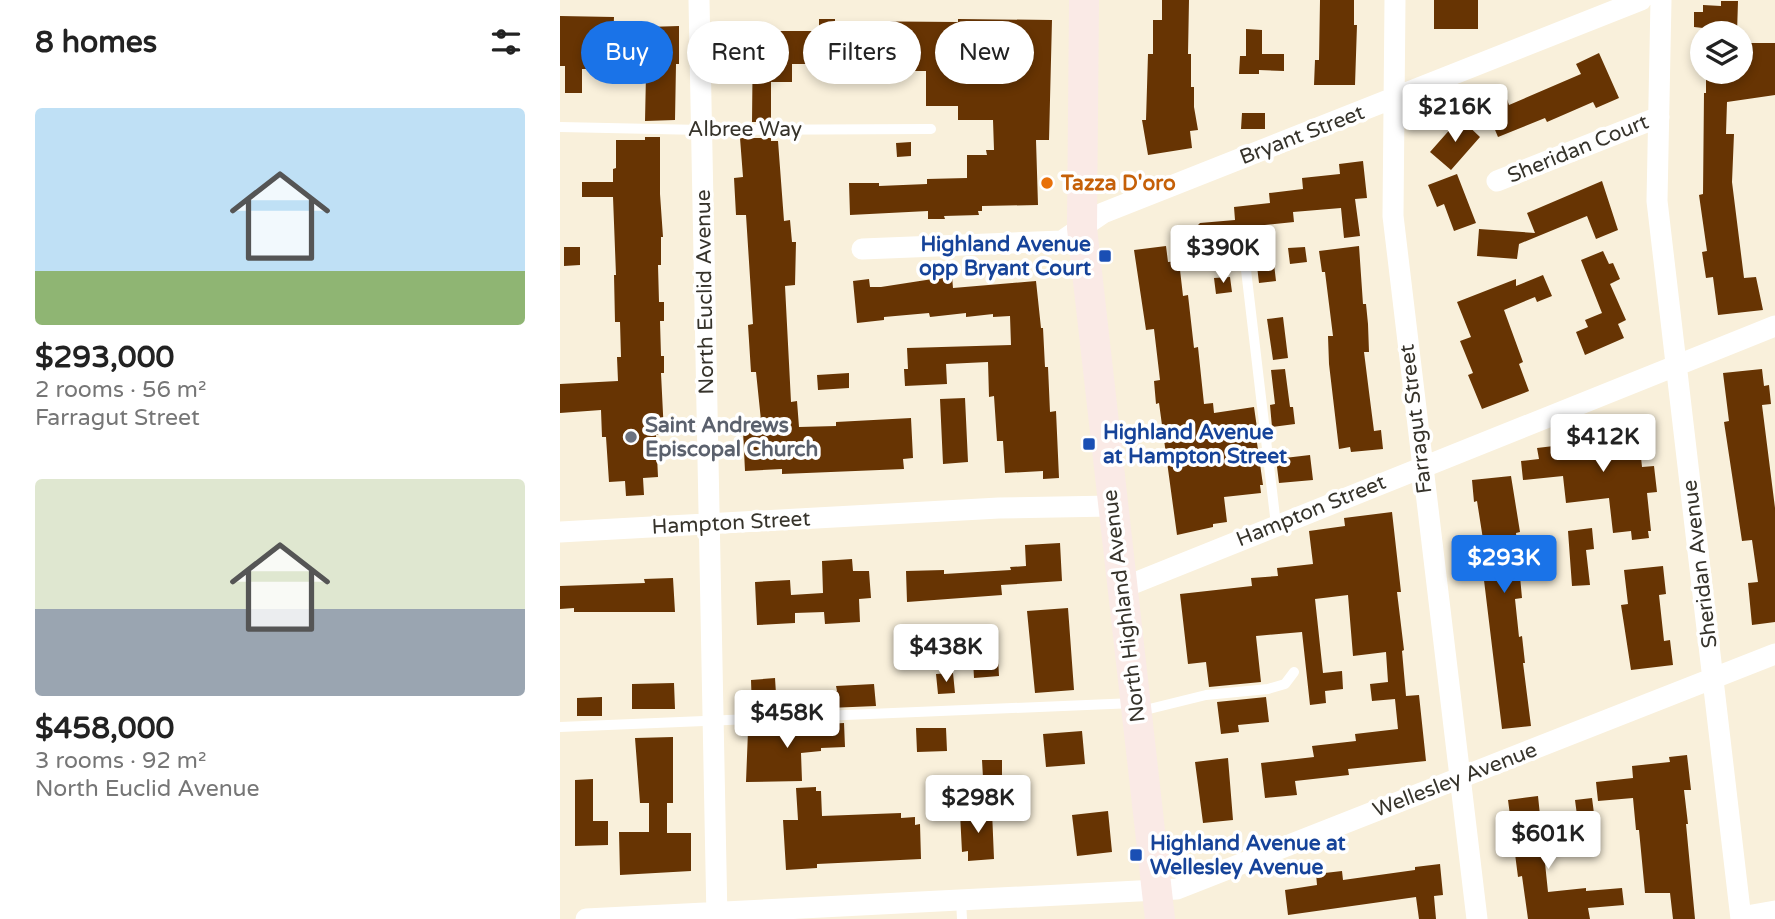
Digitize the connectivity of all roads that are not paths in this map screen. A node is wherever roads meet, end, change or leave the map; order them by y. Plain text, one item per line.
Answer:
1 (699, 0) edge
2 (1084, 0) edge
3 (1395, 0) edge
4 (1642, 0) edge
5 (1661, 0) edge
6 (1394, 99) junction
7 (1660, 117) junction
8 (560, 127) edge
9 (931, 129) dead end
10 (702, 130) junction
11 (1497, 181) dead end
12 (1082, 228) junction
13 (862, 249) dead end
14 (1246, 270) dead end
15 (1775, 326) edge
16 (1676, 365) junction
17 (1421, 466) junction
18 (1112, 506) junction
19 (709, 525) junction
20 (1276, 525) junction
21 (560, 532) edge
22 (1122, 588) junction
23 (1775, 654) edge
24 (1294, 672) dead end
25 (1713, 679) junction
26 (1136, 708) junction
27 (713, 722) junction
28 (560, 727) edge
29 (1459, 778) junction
30 (1158, 905) edge
31 (962, 910) edge
32 (1775, 911) edge
33 (716, 916) edge
34 (1741, 918) edge
35 (586, 919) edge
36 (1477, 919) edge

1 - 10 street, North Euclid Avenue
2 - 12 main road, North Highland Avenue
3 - 6 street, Farragut Street
4 - 6 street, Bryant Street
5 - 7 street, Sheridan Avenue
6 - 12 street, Bryant Street
6 - 17 street, Farragut Street
7 - 11 street, Sheridan Court
7 - 16 street, Sheridan Avenue
8 - 10 lane, Albree Way
9 - 10 lane, Albree Way
10 - 19 street, North Euclid Avenue
12 - 13 street, Bryant Street
12 - 18 main road, North Highland Avenue
14 - 20 lane
15 - 16 street, Hampton Street
16 - 17 street, Hampton Street
16 - 25 street, Sheridan Avenue
17 - 20 street, Hampton Street
17 - 29 street, Farragut Street
18 - 19 street, Hampton Street
18 - 22 main road, North Highland Avenue
19 - 21 street, Hampton Street
19 - 27 street, North Euclid Avenue
20 - 22 street, Hampton Street
22 - 26 main road, North Highland Avenue
23 - 25 street, Wellesley Avenue
24 - 26 lane
25 - 29 street, Wellesley Avenue
25 - 34 street, Sheridan Avenue
26 - 27 lane
26 - 30 main road, North Highland Avenue
27 - 28 lane
27 - 33 street, North Euclid Avenue
29 - 30 street, Wellesley Avenue
29 - 36 street, Farragut Street
30 - 31 street, Wellesley Avenue
31 - 33 street, Wellesley Avenue
32 - 34 street
33 - 35 street, Wellesley Avenue

